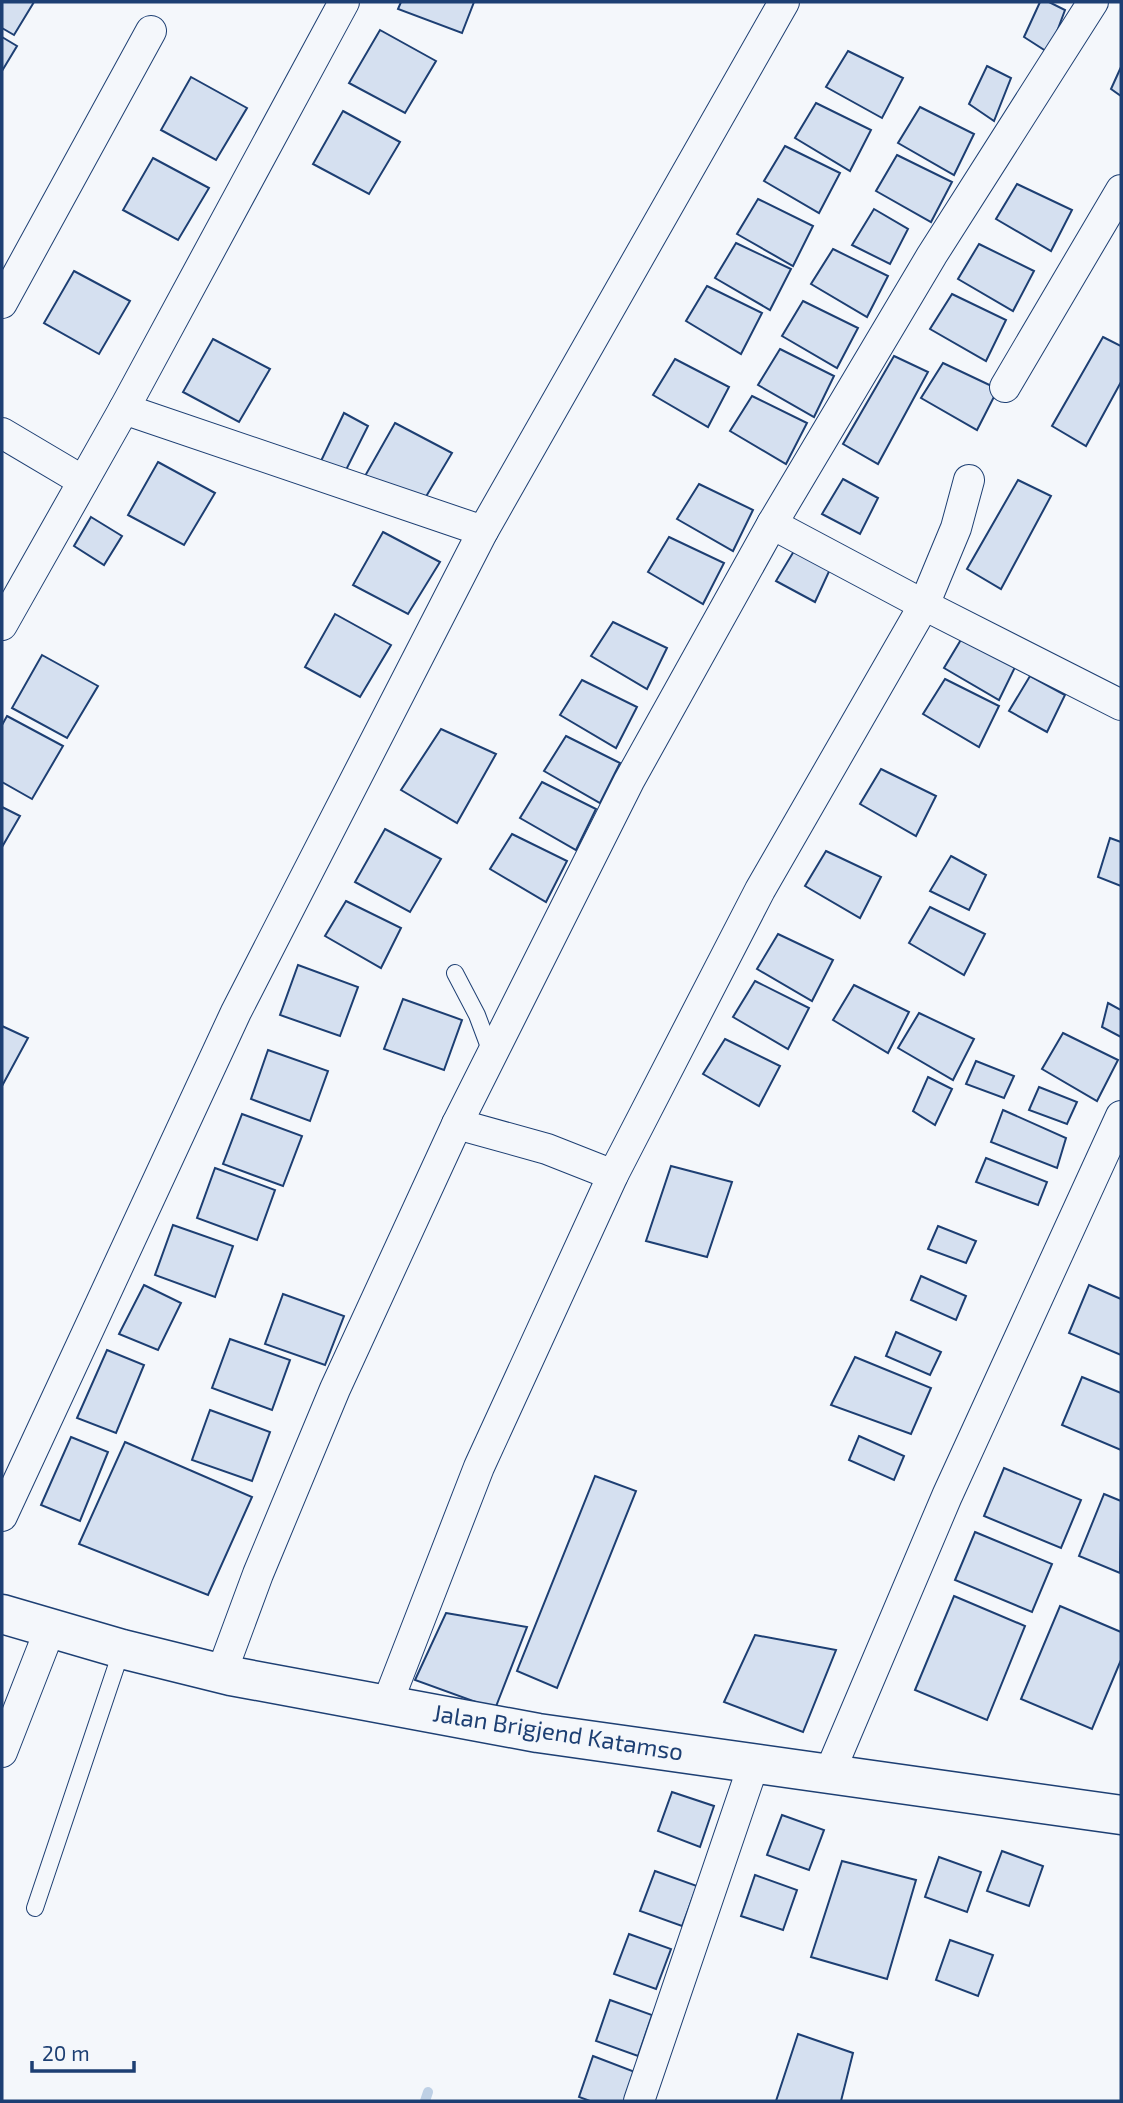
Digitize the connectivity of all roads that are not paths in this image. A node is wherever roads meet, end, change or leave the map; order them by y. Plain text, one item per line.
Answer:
1 (344, 2) edge
2 (784, 2) edge
3 (1093, 2) edge
4 (151, 31) dead end
5 (1121, 190) edge
6 (2, 303) edge
7 (1005, 387) dead end
8 (124, 409) junction
9 (2, 433) edge
10 (970, 480) dead end
11 (83, 481) junction
12 (772, 524) junction
13 (483, 531) junction
14 (924, 605) junction
15 (2, 625) edge
16 (1121, 705) edge
17 (455, 973) dead end
18 (492, 1055) junction
19 (1121, 1116) edge
20 (457, 1124) junction
21 (613, 1175) junction
22 (2, 1516) edge
23 (2, 1614) edge
24 (50, 1629) junction
25 (122, 1649) junction
26 (221, 1674) junction
27 (387, 1704) junction
28 (2, 1752) edge
29 (754, 1763) junction
30 (830, 1774) junction
31 (1121, 1815) edge
32 (35, 1908) dead end
33 (639, 2101) edge

1 - 8 street
2 - 13 street
3 - 12 street
4 - 6 street
5 - 7 street
8 - 11 street
8 - 13 street
9 - 11 street
10 - 14 street
11 - 15 street
12 - 14 street
12 - 18 street
13 - 22 street
14 - 16 street
14 - 21 street
17 - 18 lane
18 - 20 street
19 - 30 street
20 - 21 street
20 - 26 street
21 - 27 street
23 - 24 highway, Jalan Brigjend Katamso
24 - 25 highway, Jalan Brigjend Katamso
24 - 28 street
25 - 26 highway, Jalan Brigjend Katamso
25 - 32 lane
26 - 27 highway, Jalan Brigjend Katamso
27 - 29 highway, Jalan Brigjend Katamso
29 - 30 highway, Jalan Brigjend Katamso
29 - 33 street
30 - 31 highway, Jalan Brigjend Katamso

